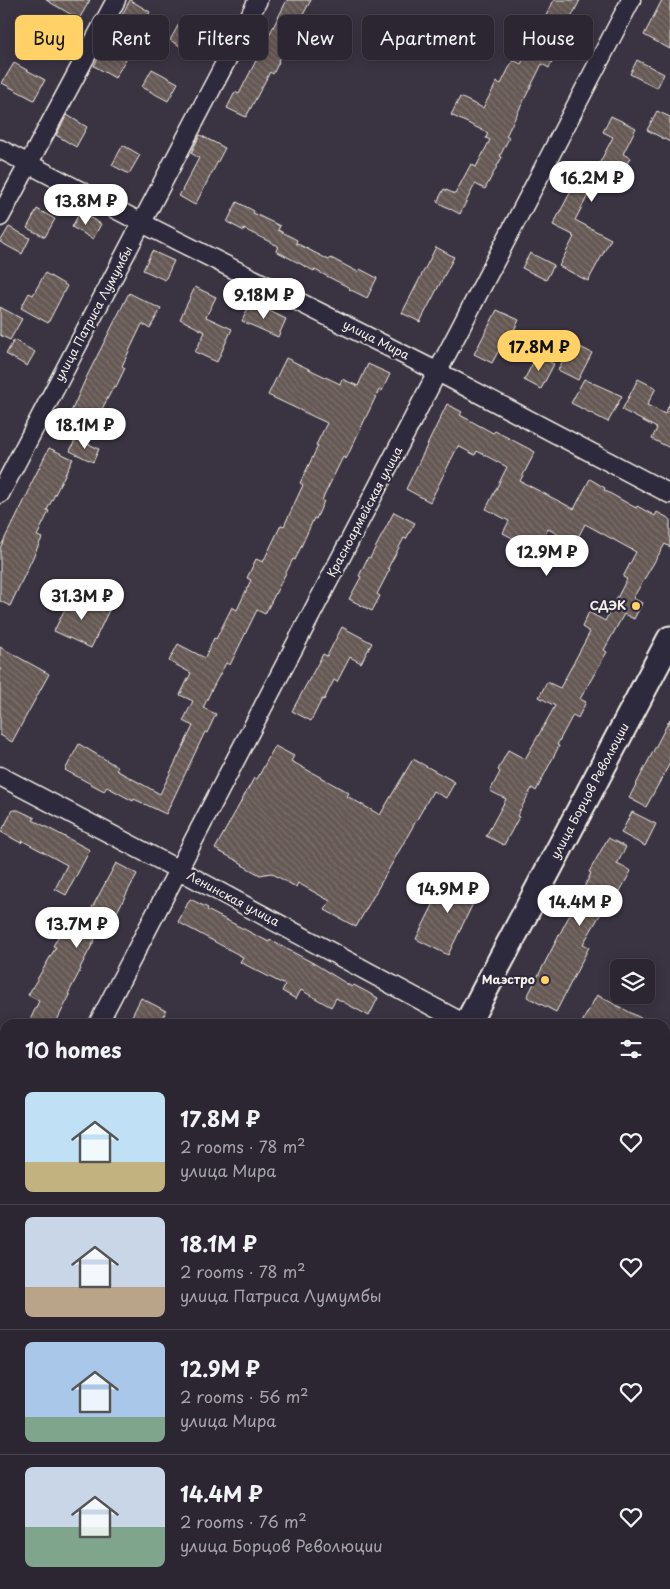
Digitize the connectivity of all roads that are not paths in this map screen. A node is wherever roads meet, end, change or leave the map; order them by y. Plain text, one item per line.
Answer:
1 (116, 0) edge
2 (258, 0) edge
3 (631, 0) edge
4 (0, 149) edge
5 (29, 164) junction
6 (0, 217) edge
7 (142, 222) junction
8 (438, 372) junction
9 (0, 494) edge
10 (670, 494) edge
11 (670, 639) edge
12 (0, 776) edge
13 (179, 870) junction
14 (101, 1019) edge
15 (457, 1019) edge
16 (469, 1019) edge

1 - 5 street
2 - 7 street, улица Патриса Лумумбы
3 - 8 street, Красноармейская улица
4 - 5 street, улица Мира
5 - 6 street
5 - 7 street, улица Мира
7 - 8 street, улица Мира
7 - 9 street, улица Патриса Лумумбы
8 - 10 street, улица Мира
8 - 13 street, Красноармейская улица
11 - 16 main road, улица Борцов Революции
12 - 13 street, Ленинская улица
13 - 14 street, Красноармейская улица
13 - 15 street, Ленинская улица

